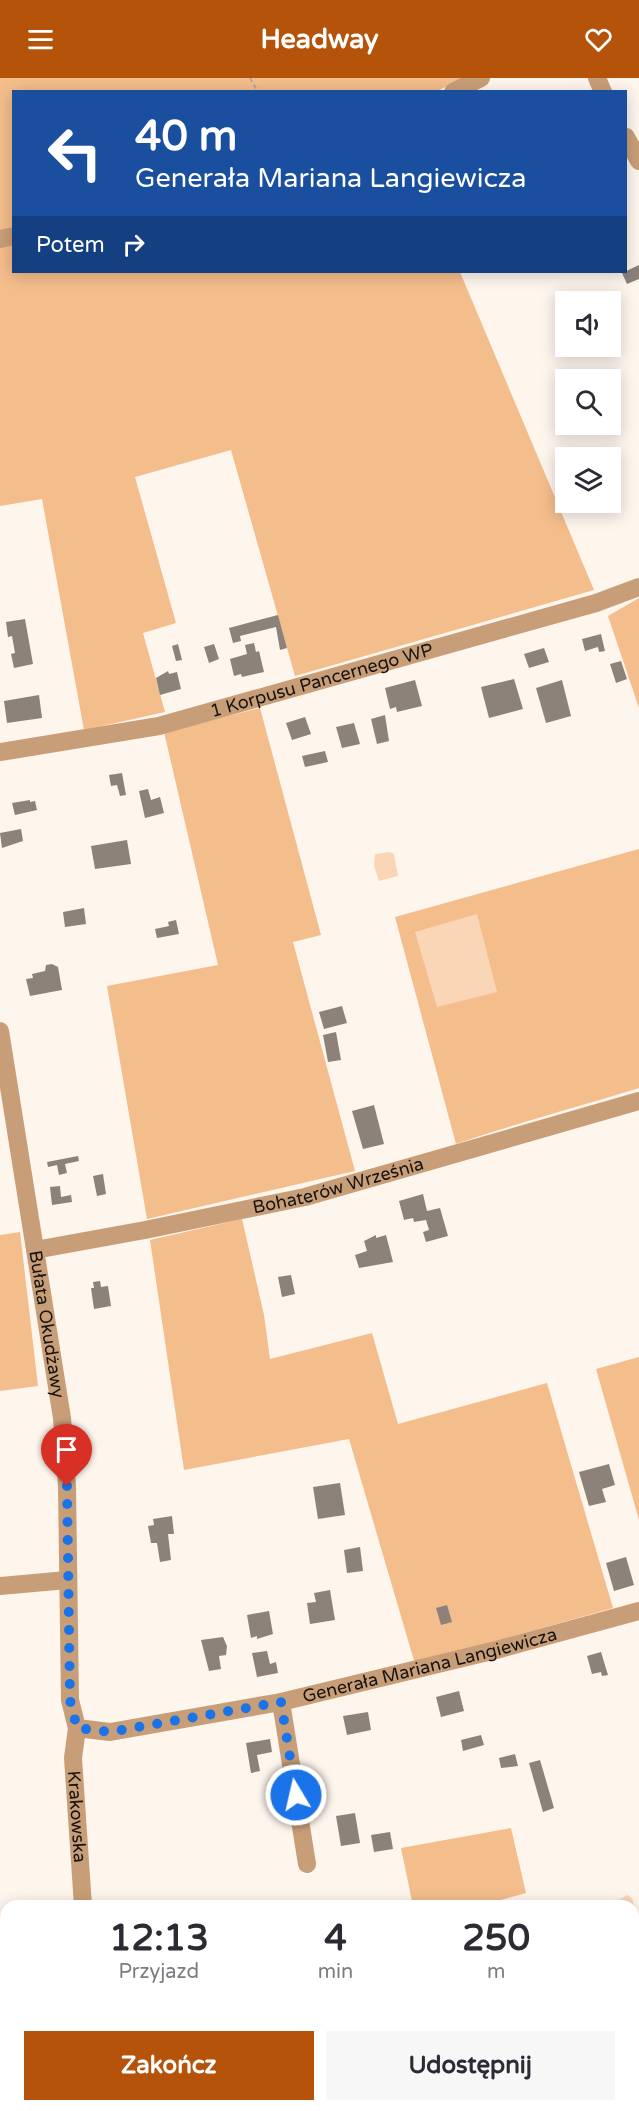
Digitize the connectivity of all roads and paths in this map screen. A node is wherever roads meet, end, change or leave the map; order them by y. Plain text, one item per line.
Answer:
1 (481, 78) edge
2 (457, 90) edge
3 (627, 139) edge
4 (639, 161) edge
5 (639, 587) edge
6 (0, 752) edge
7 (0, 1031) edge
8 (639, 1101) edge
9 (35, 1250) junction
10 (67, 1580) junction
11 (0, 1586) edge
12 (639, 1611) edge
13 (281, 1702) junction
14 (77, 1728) junction
15 (307, 1864) dead end
16 (82, 1900) edge

1 - 2 street
3 - 4 street
5 - 6 street, 1 Korpusu Pancernego WP
7 - 9 street, Bułata Okudżawy
8 - 9 street, Bohaterów Września
9 - 10 street, Bułata Okudżawy
10 - 11 street
10 - 14 street, Bułata Okudżawy
12 - 13 street, Generała Mariana Langiewicza
13 - 14 street, Generała Mariana Langiewicza
13 - 15 street
14 - 16 street, Krakowska

